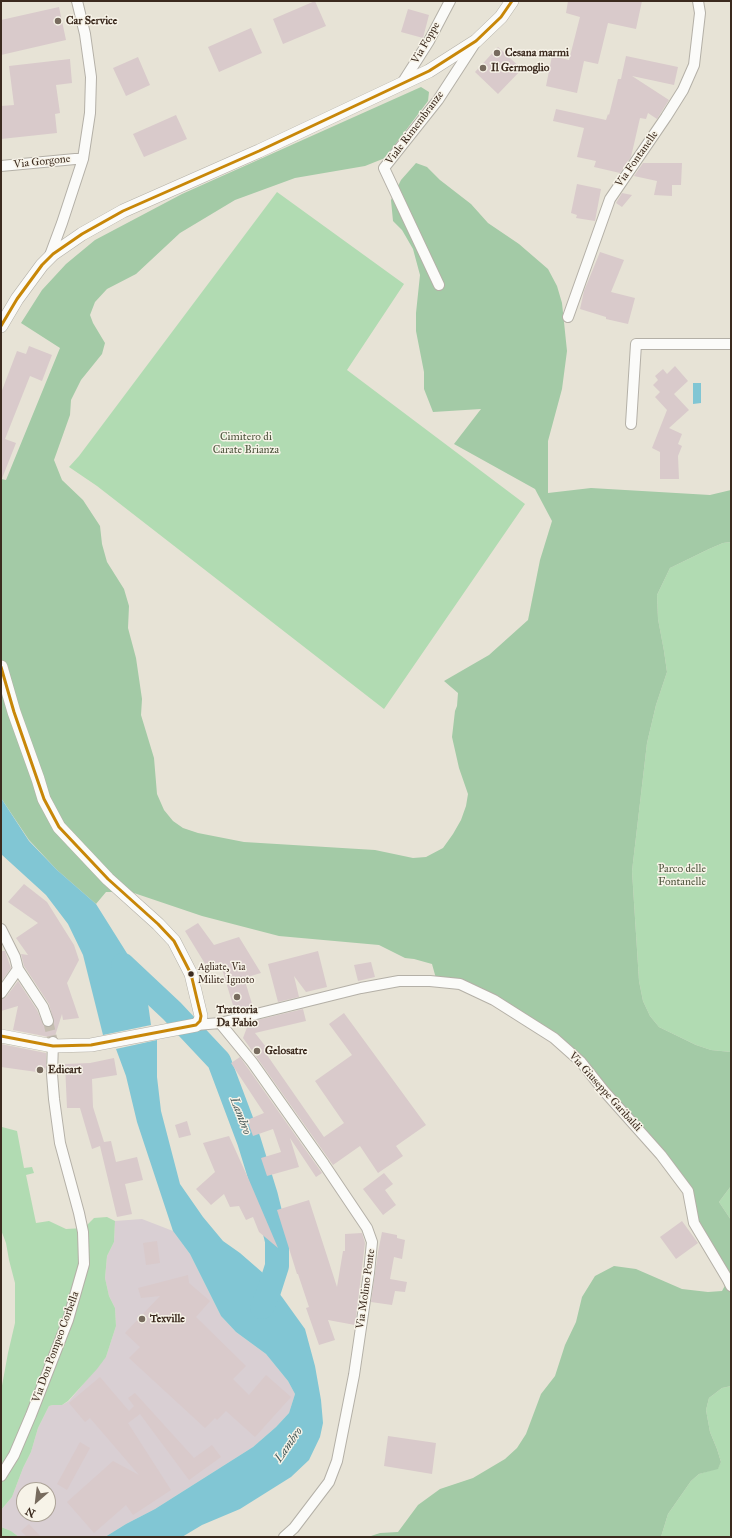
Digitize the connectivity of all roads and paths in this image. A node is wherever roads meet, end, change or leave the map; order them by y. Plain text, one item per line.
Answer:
1 (77, 1) edge
2 (450, 1) edge
3 (512, 1) edge
4 (698, 1) edge
5 (476, 41) junction
6 (402, 85) junction
7 (83, 159) junction
8 (1, 166) edge
9 (49, 258) junction
10 (439, 285) dead end
11 (568, 317) dead end
12 (1, 326) edge
13 (731, 344) edge
14 (631, 424) dead end
15 (1, 667) edge
16 (1, 929) edge
17 (18, 969) junction
18 (1, 993) edge
19 (48, 1021) tunnel mouth
20 (220, 1023) junction
21 (196, 1025) junction
22 (1, 1036) edge
23 (53, 1044) junction
24 (731, 1286) edge
25 (1, 1476) edge
26 (284, 1537) edge

1 - 7 street
2 - 6 street, Via Foppe
3 - 5 street
4 - 11 street, Via Fontanelle
5 - 6 street
5 - 10 street, Viale Rimembranze
6 - 9 street
7 - 8 street, Via Gorgone
7 - 9 street
9 - 12 street
13 - 14 street
15 - 21 street
16 - 17 street
17 - 18 street
17 - 19 street
20 - 21 street, Via Giuseppe Garibaldi
20 - 24 street, Via Giuseppe Garibaldi
20 - 26 street, Via Molino Ponte
21 - 23 street
22 - 23 street
23 - 25 street, Via Don Pompeo Corbella

